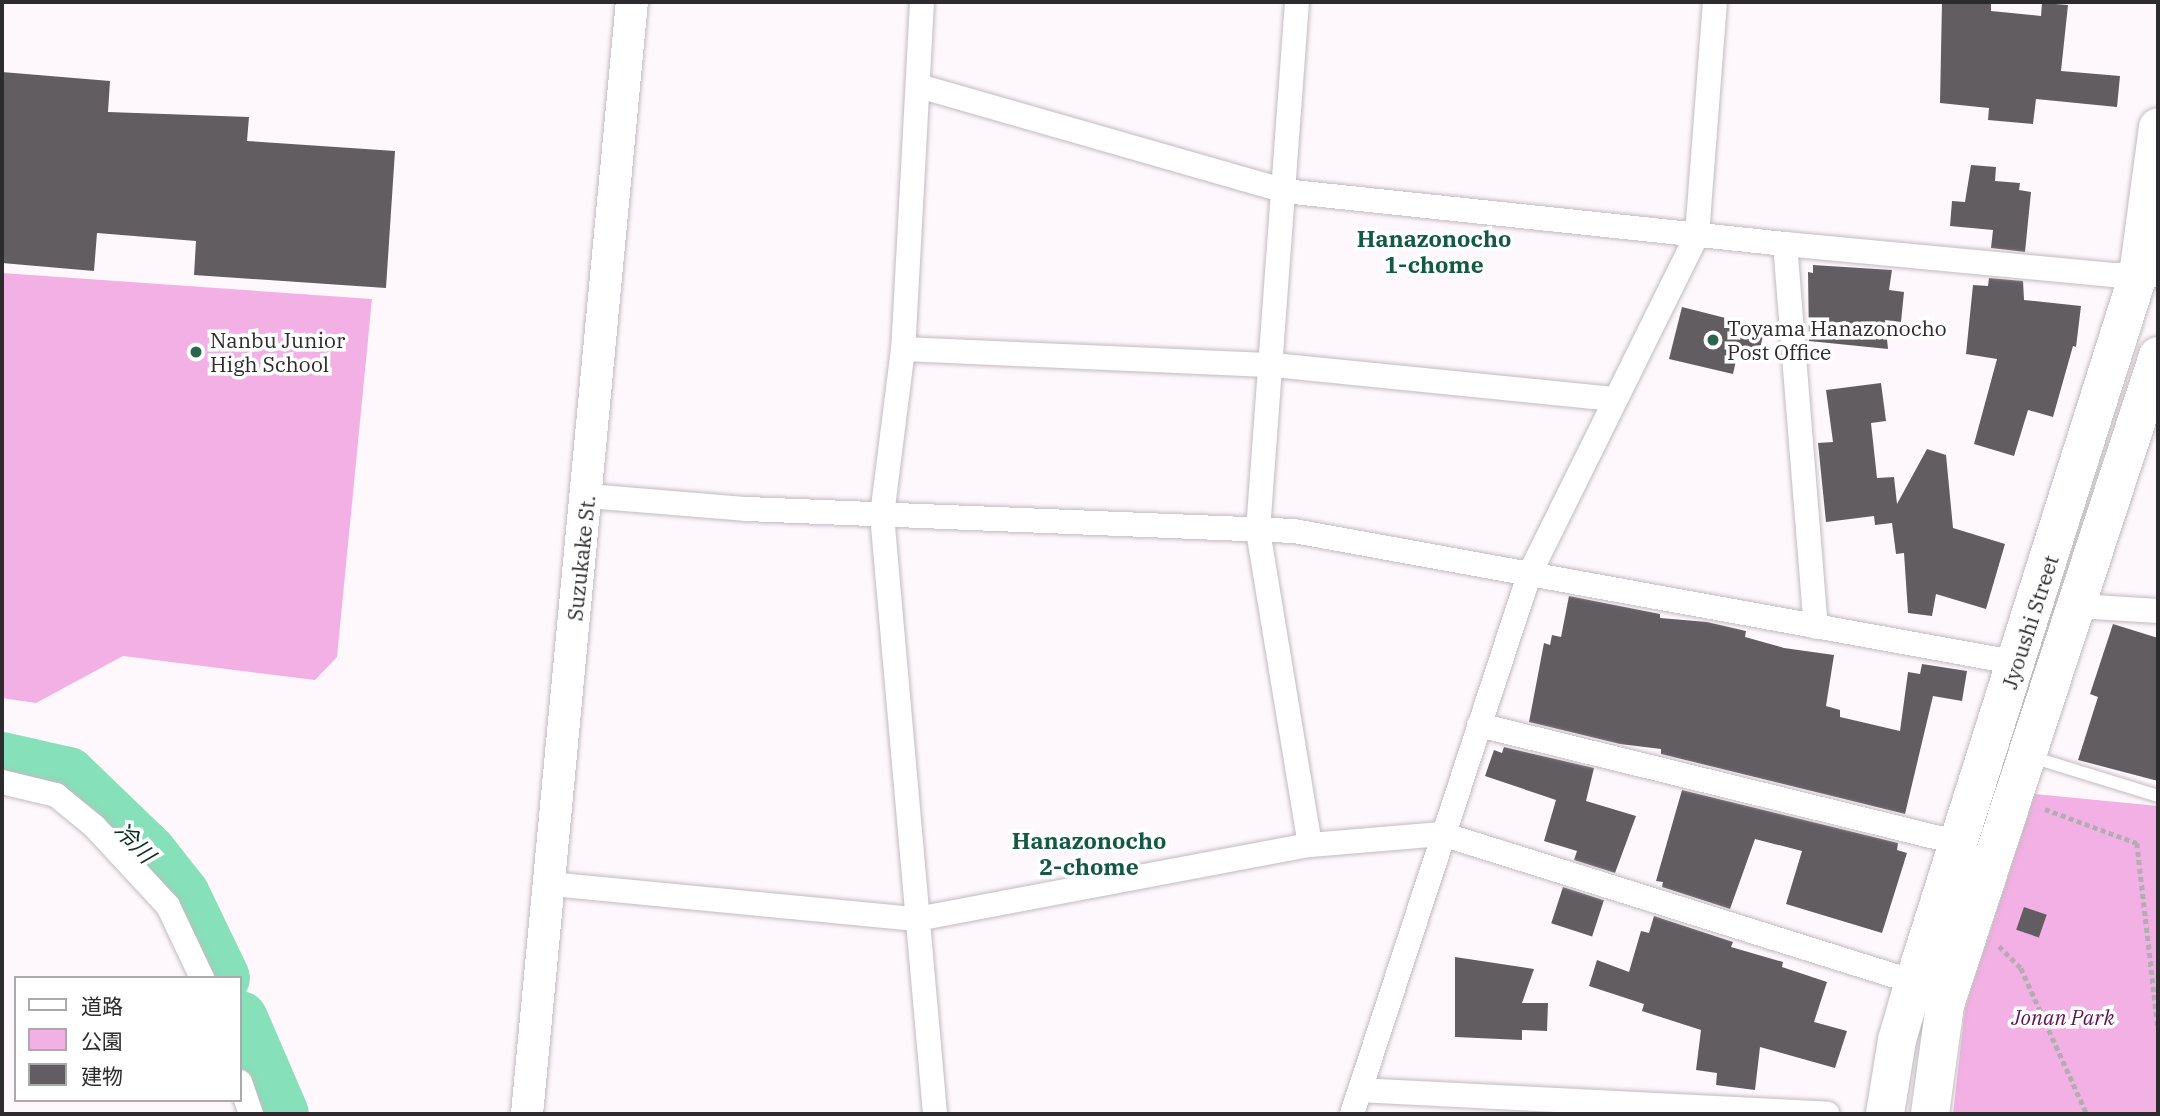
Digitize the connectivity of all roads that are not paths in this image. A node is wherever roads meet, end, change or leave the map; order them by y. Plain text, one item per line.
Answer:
1 (632, 2) edge
2 (922, 2) edge
3 (1297, 2) edge
4 (1715, 2) edge
5 (919, 86) junction
6 (2158, 127) edge
7 (1284, 191) junction
8 (1697, 235) junction
9 (1785, 244) junction
10 (2148, 275) edge
11 (903, 349) junction
12 (2158, 356) edge
13 (1273, 365) junction
14 (1614, 399) junction
15 (588, 496) junction
16 (882, 515) junction
17 (1258, 531) junction
18 (1529, 575) junction
19 (2078, 607) junction
20 (2158, 611) edge
21 (1816, 627) junction
22 (2018, 663) junction
23 (1479, 725) junction
24 (2028, 756) junction
25 (2, 782) edge
26 (2158, 796) edge
27 (1442, 834) junction
28 (1960, 843) junction
29 (1310, 845) junction
30 (551, 884) junction
31 (917, 919) junction
32 (201, 976) edge
33 (1914, 982) junction
34 (242, 1088) edge
35 (1360, 1090) junction
36 (251, 1114) edge
37 (527, 1114) edge
38 (935, 1114) edge
39 (1352, 1114) edge
40 (1827, 1114) edge
41 (1885, 1114) edge
42 (1930, 1114) edge

1 - 15 street, Suzukake St.
2 - 5 street
3 - 7 street
4 - 8 street
5 - 7 street
5 - 11 street
6 - 10 highway, Jyoushi Street
7 - 8 street
7 - 13 street
8 - 9 street
8 - 14 street
9 - 10 street
9 - 21 street
10 - 22 highway, Jyoushi Street
11 - 13 street
11 - 16 street
12 - 19 highway, Jyoushi Street
13 - 14 street
13 - 17 street
14 - 18 street
15 - 16 street
15 - 30 street, Suzukake St.
16 - 17 street
16 - 31 street
17 - 18 street
17 - 29 street
18 - 21 street
18 - 23 street
19 - 20 street
19 - 24 highway, Jyoushi Street
21 - 22 street
22 - 28 highway, Jyoushi Street
23 - 27 street
23 - 28 street
24 - 26 lane
24 - 42 highway, Jyoushi Street
25 - 32 street
27 - 29 street
27 - 33 street
27 - 35 street
28 - 33 highway, Jyoushi Street
29 - 31 street
30 - 31 street
30 - 37 street, Suzukake St.
31 - 38 street
33 - 41 highway, Jyoushi Street
34 - 36 street
35 - 39 street
35 - 40 street

